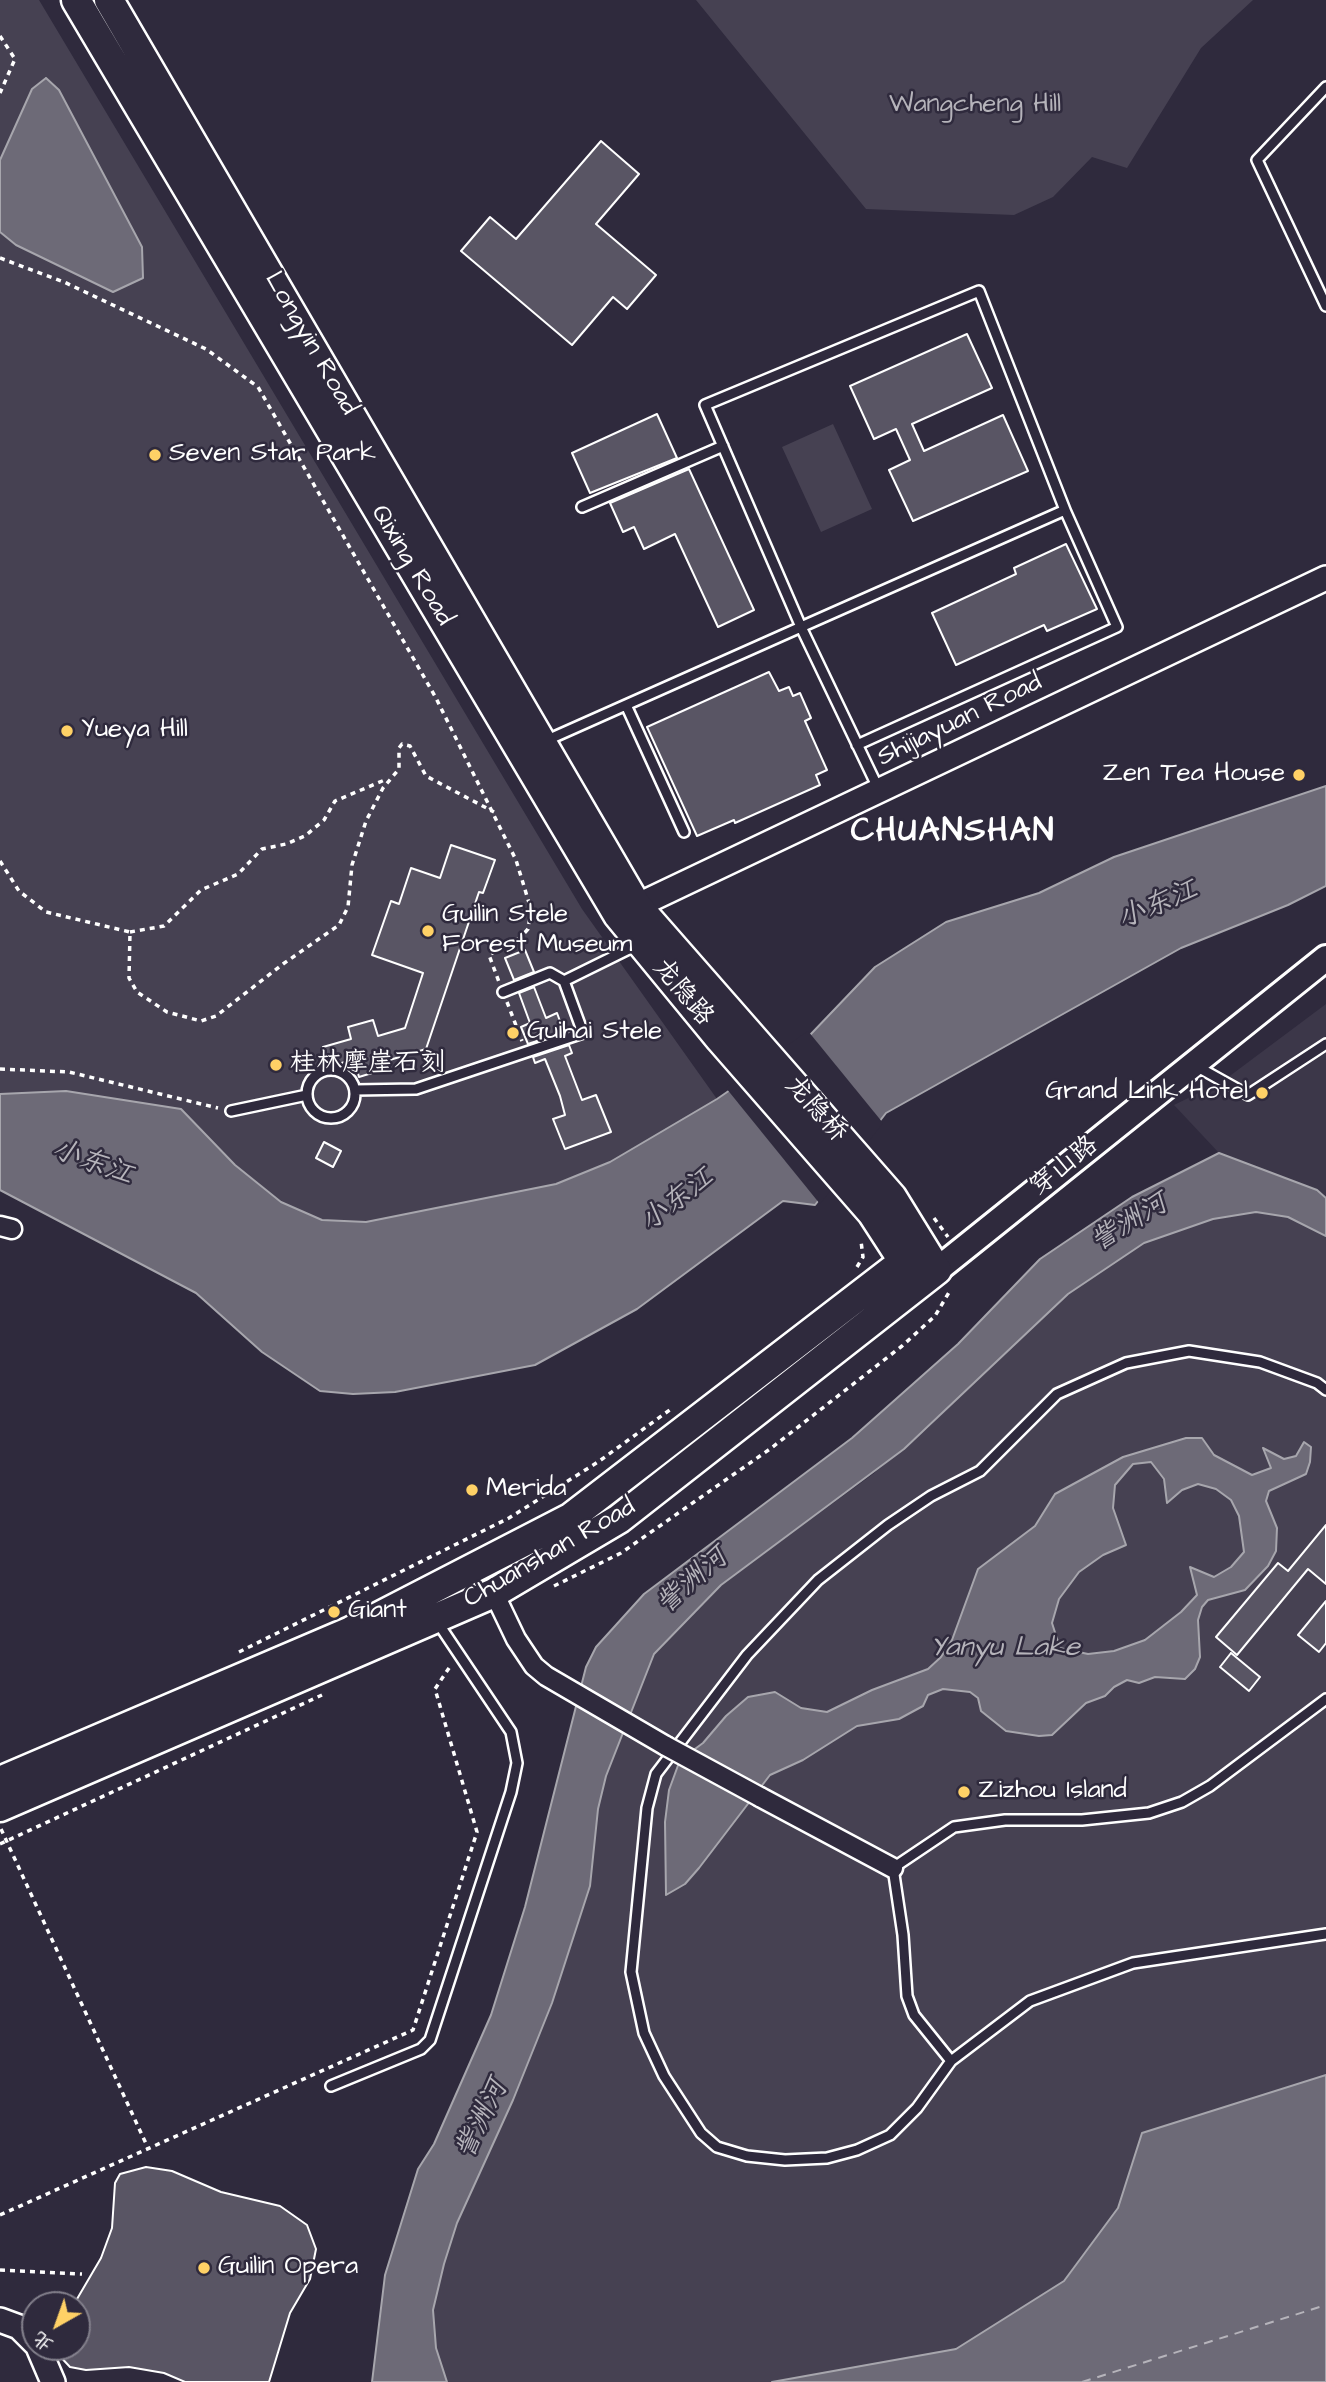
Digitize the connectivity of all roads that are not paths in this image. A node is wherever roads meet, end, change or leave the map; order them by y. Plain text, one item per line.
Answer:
1 (76, 0) edge
2 (109, 0) edge
3 (1326, 86) edge
4 (1326, 306) edge
5 (723, 446) junction
6 (582, 507) dead end
7 (1065, 510) junction
8 (1326, 578) edge
9 (801, 627) junction
10 (626, 705) junction
11 (857, 745) junction
12 (531, 747) junction
13 (879, 791) junction
14 (684, 832) dead end
15 (628, 911) junction
16 (640, 943) junction
17 (1326, 958) edge
18 (564, 981) junction
19 (503, 992) road end
20 (728, 1031) junction
21 (1326, 1044) edge
22 (1192, 1063) junction
23 (355, 1090) junction
24 (307, 1095) junction
25 (230, 1111) road end
26 (920, 1266) junction
27 (1326, 1390) edge
28 (494, 1593) junction
29 (435, 1619) junction
30 (1326, 1699) edge
31 (0, 1781) edge
32 (0, 1807) edge
33 (893, 1868) junction
34 (1326, 1934) edge
35 (950, 2061) junction
36 (331, 2086) dead end
37 (0, 2320) edge
38 (21, 2329) edge
39 (44, 2361) edge
40 (52, 2382) edge

1 - 12 main road, Qixing Road
2 - 12 main road, Longyin Road
3 - 4 lane
5 - 6 lane
5 - 7 lane
5 - 9 lane
7 - 9 lane
7 - 11 lane
8 - 13 street, Shijiayuan Road
9 - 10 lane
9 - 11 lane
10 - 12 lane
10 - 14 lane
11 - 13 lane
12 - 15 main road, Longyin Road
13 - 15 street, Shijiayuan Road
15 - 16 main road, 龙隐路
15 - 20 main road, 龙隐路
16 - 18 lane
16 - 20 main road, 龙隐路
17 - 22 main road, 穿山路
18 - 19 lane
18 - 23 lane
20 - 26 main road, 龙隐桥
21 - 22 lane
22 - 26 main road, 穿山路
23 - 24 lane
23 - 24 lane
24 - 25 lane
26 - 28 main road, Chuanshan Road
26 - 31 main road, Chuanshan Road
27 - 35 lane
28 - 29 main road, Chuanshan Road
28 - 33 street, bridge
29 - 32 main road, Chuanshan Road
29 - 36 lane
30 - 33 lane
33 - 35 lane
34 - 35 lane
37 - 38 street
39 - 40 street

